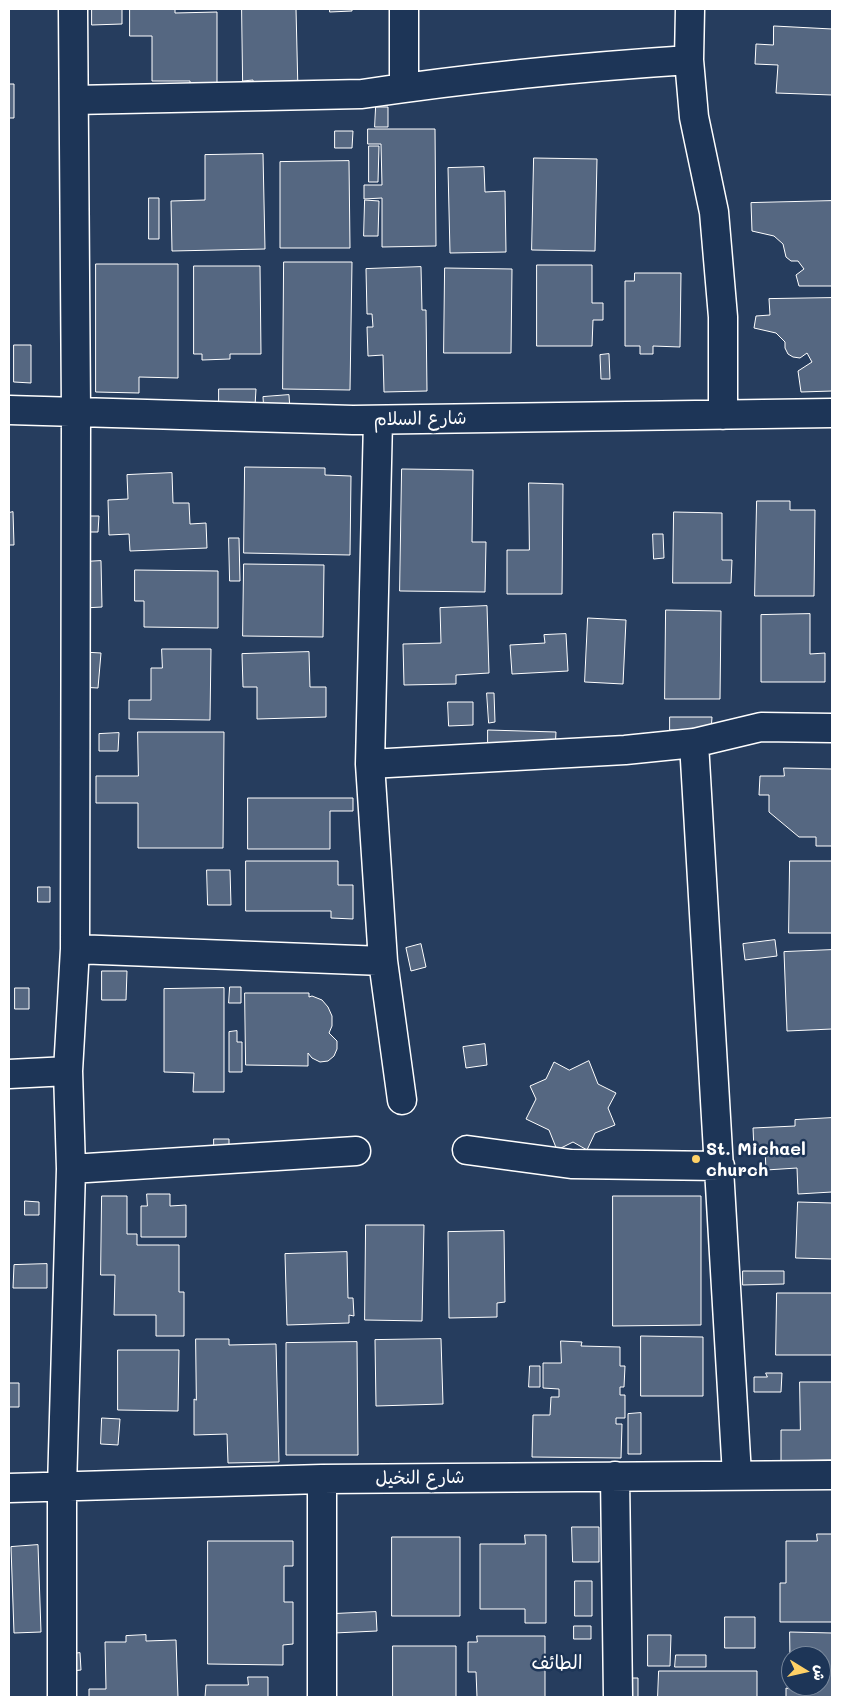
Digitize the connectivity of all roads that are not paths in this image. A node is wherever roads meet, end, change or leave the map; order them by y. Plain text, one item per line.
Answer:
1 (73, 9) edge
2 (404, 9) edge
3 (690, 9) edge
4 (689, 60) junction
5 (404, 88) junction
6 (74, 100) junction
7 (9, 410) edge
8 (76, 411) junction
9 (832, 413) edge
10 (723, 415) junction
11 (378, 420) junction
12 (832, 728) edge
13 (694, 743) junction
14 (370, 764) junction
15 (75, 949) junction
16 (383, 961) junction
17 (68, 1071) junction
18 (9, 1074) edge
19 (402, 1100) dead end
20 (467, 1150) dead end
21 (356, 1151) dead end
22 (720, 1166) junction
23 (71, 1170) junction
24 (737, 1475) junction
25 (832, 1475) edge
26 (615, 1476) junction
27 (322, 1479) junction
28 (9, 1488) edge
29 (62, 1488) junction
30 (62, 1697) edge
31 (322, 1697) edge
32 (618, 1697) edge

1 - 6 street
2 - 5 street
3 - 4 street
4 - 5 street
4 - 10 street
5 - 6 street
6 - 8 street
7 - 8 street, شارع السلام
8 - 11 street, شارع السلام
8 - 15 street
9 - 10 street, شارع السلام
10 - 11 street, شارع السلام
11 - 14 street
12 - 13 street
13 - 14 street
13 - 22 street
14 - 16 street
15 - 16 street
15 - 17 street
16 - 19 street
17 - 18 street
17 - 23 street
20 - 22 street
21 - 23 street
22 - 24 street
23 - 29 street
24 - 25 street, شارع النخيل
24 - 26 street, شارع النخيل
26 - 27 street, شارع النخيل
26 - 32 street
27 - 29 street, شارع النخيل
27 - 31 street
28 - 29 street, شارع النخيل
29 - 30 street

